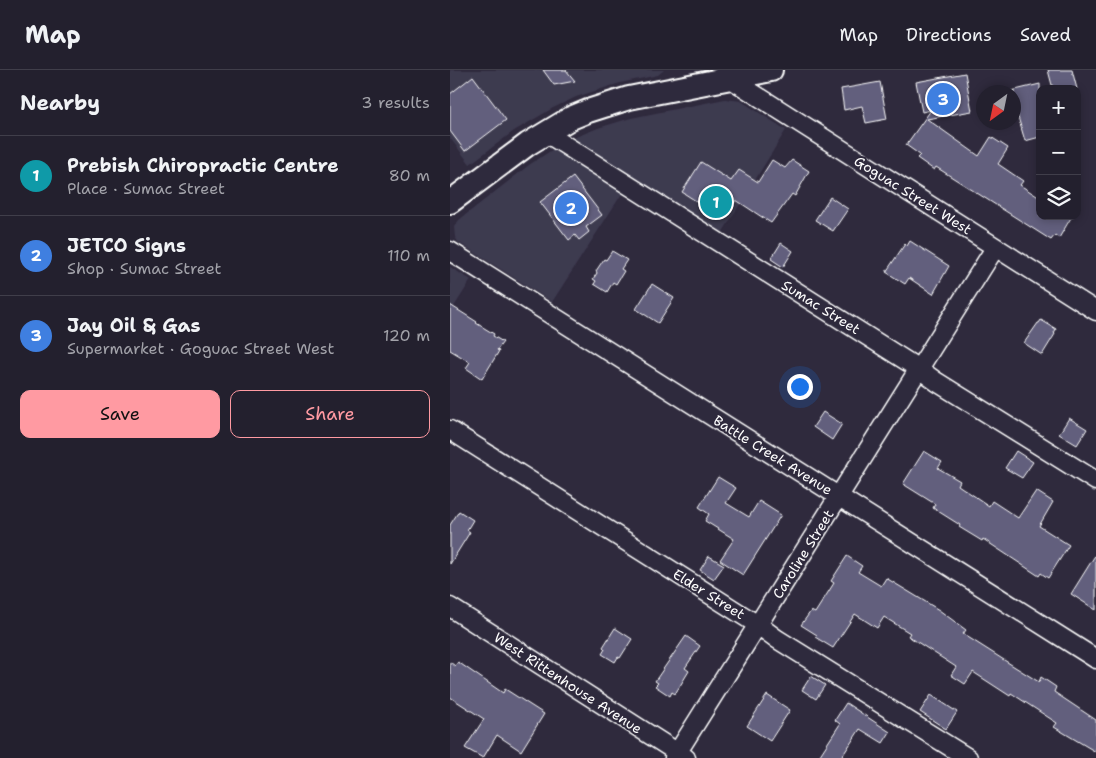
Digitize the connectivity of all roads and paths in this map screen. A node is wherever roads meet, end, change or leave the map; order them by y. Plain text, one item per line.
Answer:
1 (771, 70) edge
2 (723, 74) edge
3 (546, 133) junction
4 (450, 202) edge
5 (995, 248) junction
6 (450, 251) edge
7 (1096, 311) edge
8 (919, 369) junction
9 (450, 430) edge
10 (1096, 481) edge
11 (839, 496) junction
12 (450, 607) edge
13 (758, 625) junction
14 (1096, 659) edge
15 (679, 756) edge
16 (968, 758) edge

1 - 2 main road
2 - 3 main road
2 - 5 street, Goguac Street West
3 - 4 main road
3 - 8 street, Sumac Street
5 - 7 street, Goguac Street West
5 - 8 street, Caroline Street
6 - 11 street, Battle Creek Avenue
8 - 10 street, Sumac Street
8 - 11 street, Caroline Street
9 - 13 street, Elder Street
11 - 13 street, Caroline Street
11 - 14 street, Battle Creek Avenue
12 - 15 street, West Rittenhouse Avenue
13 - 15 street, Caroline Street
13 - 16 street, Elder Street

